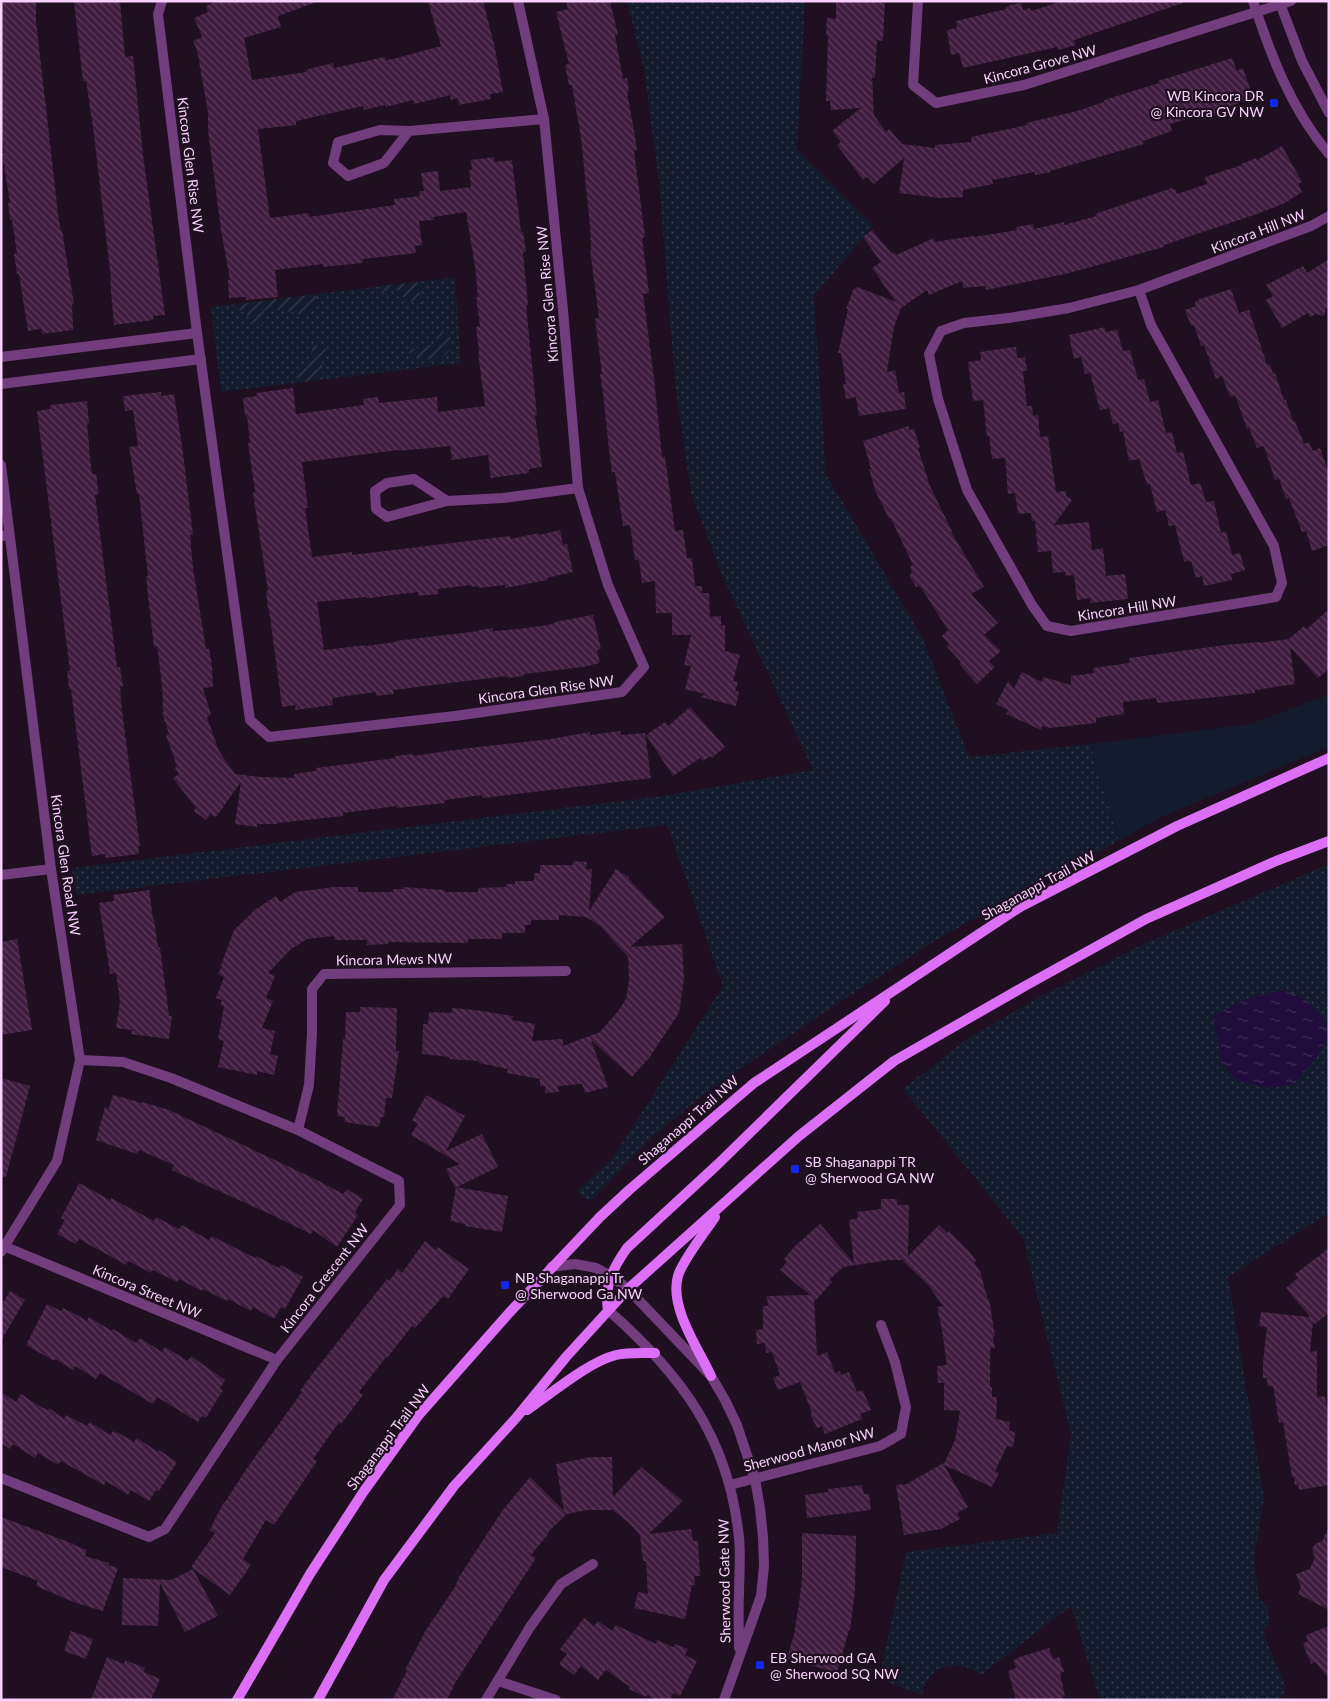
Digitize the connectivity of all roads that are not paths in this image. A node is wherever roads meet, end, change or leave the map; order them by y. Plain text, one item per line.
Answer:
1 (162, 1) edge
2 (518, 1) edge
3 (918, 1) edge
4 (1252, 1) edge
5 (1291, 1) edge
6 (1280, 3) edge
7 (1256, 12) junction
8 (1329, 113) edge
9 (544, 119) junction
10 (409, 131) junction
11 (1329, 154) edge
12 (1329, 216) edge
13 (1139, 290) junction
14 (197, 333) junction
15 (1, 356) edge
16 (201, 359) junction
17 (1, 384) edge
18 (1, 465) edge
19 (578, 488) junction
20 (447, 501) junction
21 (5, 535) edge
22 (1329, 758) edge
23 (1329, 841) edge
24 (51, 869) junction
25 (1, 875) edge
26 (566, 971) dead end
27 (903, 983) junction
28 (80, 1060) junction
29 (298, 1130) junction
30 (723, 1206) junction
31 (4, 1250) edge
32 (551, 1267) junction
33 (611, 1276) junction
34 (628, 1289) junction
35 (608, 1310) junction
36 (881, 1325) dead end
37 (654, 1354) junction
38 (277, 1360) junction
39 (711, 1376) junction
40 (516, 1418) junction
41 (1, 1478) edge
42 (755, 1479) junction
43 (730, 1485) junction
44 (593, 1564) dead end
45 (739, 1654) junction
46 (498, 1681) junction
47 (238, 1700) edge
48 (318, 1700) edge
49 (486, 1700) edge
50 (556, 1700) edge
51 (724, 1700) edge

1 - 14 street, Kincora Glen Rise NW
2 - 9 street, Kincora Glen Rise NW
3 - 7 street, Kincora Grove NW
4 - 7 street
5 - 6 street
6 - 7 street
6 - 8 street
7 - 11 street
9 - 10 street
9 - 19 street, Kincora Glen Rise NW
10 - 10 street
12 - 13 street, Kincora Hill NW
13 - 13 street, Kincora Hill NW
14 - 15 street
14 - 16 street, Kincora Glen Rise NW
16 - 17 street
16 - 19 street, Kincora Glen Rise NW
18 - 21 street, Kincora Glen Road NW
19 - 20 street
20 - 20 street
21 - 24 street, Kincora Glen Road NW
22 - 27 main road, Shaganappi Trail NW
23 - 30 main road
24 - 25 street
24 - 28 street, Kincora Glen Road NW
26 - 29 street, Kincora Mews NW
27 - 32 main road, Shaganappi Trail NW
27 - 33 main road
28 - 29 street, Kincora Crescent NW
28 - 31 street, Kincora Glen Road NW
29 - 38 street, Kincora Crescent NW
30 - 34 main road
30 - 39 main road
31 - 38 street, Kincora Street NW
32 - 33 street, Sherwood Gate NW
32 - 47 main road, Shaganappi Trail NW
33 - 34 street, Sherwood Gate NW
33 - 35 main road
34 - 35 main road
34 - 39 street, Sherwood Gate NW
35 - 37 street, Sherwood Gate NW
35 - 40 main road
36 - 42 street, Sherwood Manor NW
37 - 40 main road
37 - 43 street, Sherwood Gate NW
38 - 41 street, Kincora Crescent NW
39 - 42 street, Sherwood Gate NW
40 - 48 main road
42 - 43 street, Sherwood Manor NW
42 - 45 street, Sherwood Gate NW
43 - 45 street, Sherwood Gate NW
44 - 46 street
45 - 51 street, Sherwood Gate NW
46 - 49 street
46 - 50 street

